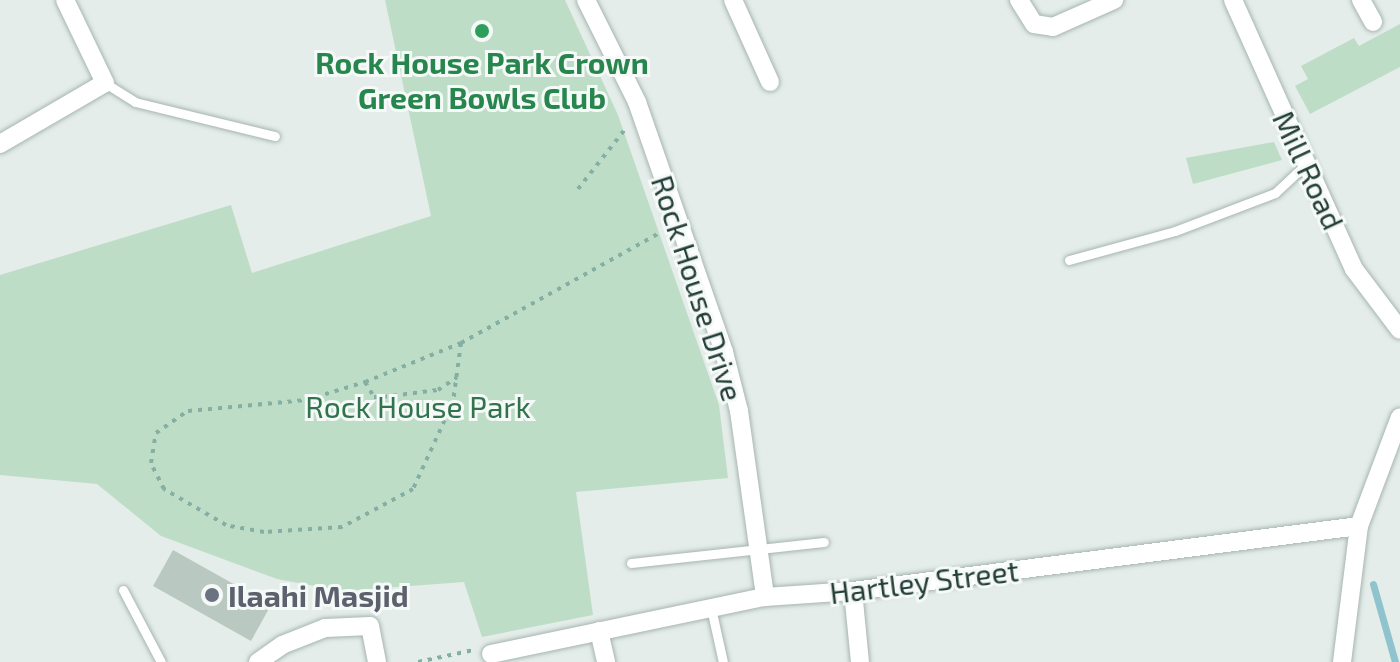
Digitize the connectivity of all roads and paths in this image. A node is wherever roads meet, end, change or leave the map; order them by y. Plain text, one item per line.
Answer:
1 (65, 0) edge
2 (586, 0) edge
3 (733, 0) edge
4 (1019, 0) edge
5 (1114, 0) edge
6 (1233, 0) edge
7 (1361, 0) edge
8 (1373, 22) dead end
9 (770, 82) dead end
10 (105, 83) junction
11 (638, 106) junction
12 (275, 136) dead end
13 (0, 144) edge
14 (1305, 165) junction
15 (578, 189) dead end
16 (677, 223) junction
17 (1069, 260) dead end
18 (1400, 330) edge
19 (461, 343) junction
20 (457, 377) junction
21 (365, 382) junction
22 (1400, 417) edge
23 (1359, 526) junction
24 (824, 542) dead end
25 (758, 549) junction
26 (631, 563) dead end
27 (123, 590) dead end
28 (853, 591) junction
29 (765, 597) junction
30 (711, 608) junction
31 (599, 631) junction
32 (492, 658) edge
33 (161, 662) edge
34 (258, 662) edge
35 (377, 662) edge
36 (418, 662) edge
37 (606, 662) edge
38 (723, 662) edge
39 (860, 662) edge
40 (1342, 662) edge

1 - 10 street
2 - 11 street, Rock House Drive
3 - 9 street
4 - 5 street
6 - 14 street, Mill Road
7 - 8 street
10 - 12 lane
10 - 13 street
11 - 15 path
11 - 16 street, Rock House Drive
14 - 17 lane
14 - 18 street, Mill Road
16 - 19 path
16 - 25 street, Rock House Drive
19 - 20 path
19 - 21 path
20 - 21 path
20 - 21 path
22 - 23 street
23 - 28 street, Hartley Street
23 - 40 street
24 - 25 lane
25 - 26 lane
25 - 29 street, Rock House Drive
27 - 33 lane
28 - 29 street, Hartley Street
28 - 39 street
29 - 30 street, Hartley Street
30 - 31 street, Hartley Street
30 - 38 lane
31 - 32 street, Hartley Street
31 - 37 street
32 - 36 path
34 - 35 street

